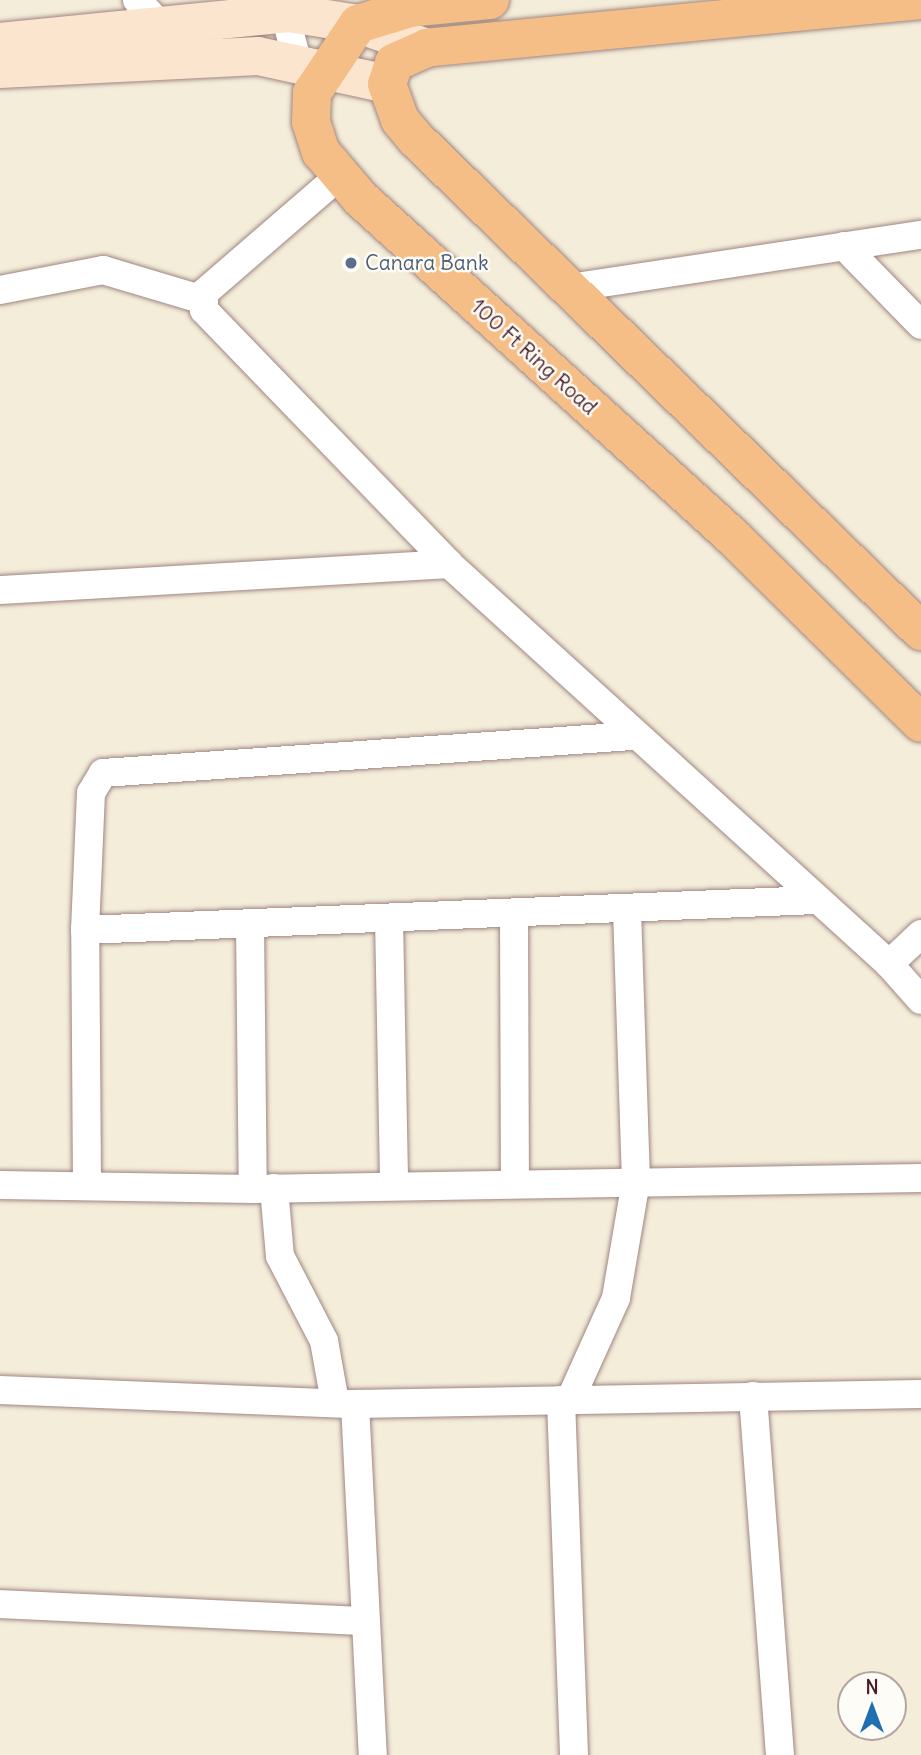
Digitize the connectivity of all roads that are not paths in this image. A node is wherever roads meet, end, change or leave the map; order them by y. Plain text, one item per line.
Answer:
1 (490, 0) edge
2 (921, 0) edge
3 (285, 6) edge
4 (149, 11) edge
5 (358, 24) junction
6 (0, 42) edge
7 (426, 48) junction
8 (187, 58) junction
9 (310, 64) junction
10 (0, 69) edge
11 (387, 84) junction
12 (339, 176) junction
13 (921, 235) edge
14 (844, 246) junction
15 (569, 288) junction
16 (0, 290) edge
17 (200, 299) junction
18 (921, 325) edge
19 (449, 564) junction
20 (0, 590) edge
21 (921, 631) edge
22 (921, 723) edge
23 (632, 736) junction
24 (816, 900) junction
25 (627, 908) junction
26 (514, 914) junction
27 (389, 919) junction
28 (250, 923) junction
29 (85, 930) junction
30 (921, 934) edge
31 (890, 964) junction
32 (921, 1000) edge
33 (921, 1178) edge
34 (636, 1181) junction
35 (515, 1184) junction
36 (0, 1185) edge
37 (87, 1186) junction
38 (394, 1186) junction
39 (263, 1189) junction
40 (0, 1390) edge
41 (921, 1394) edge
42 (753, 1396) junction
43 (565, 1400) junction
44 (345, 1403) junction
45 (0, 1604) edge
46 (364, 1621) junction
47 (373, 1755) edge
48 (574, 1755) edge
49 (780, 1755) edge

1 - 5 main road
2 - 7 main road
3 - 4 main road
3 - 5 main road
3 - 9 street
4 - 6 main road
4 - 8 street
5 - 7 main road
5 - 9 main road, 100 Ft Ring Road
7 - 11 main road
8 - 9 main road
8 - 10 main road
9 - 11 main road
9 - 12 main road, 100 Ft Ring Road
11 - 15 main road
12 - 17 street
12 - 22 main road, 100 Ft Ring Road
13 - 14 street
14 - 15 street
14 - 18 street
15 - 21 main road
16 - 17 street
17 - 19 street
19 - 20 street
19 - 23 street
23 - 24 street
23 - 29 street
24 - 25 street
24 - 31 street
25 - 26 street
25 - 34 street
26 - 27 street
26 - 35 street
27 - 28 street
27 - 38 street
28 - 29 street
28 - 39 street
29 - 37 street
30 - 31 street
31 - 32 street
33 - 34 street
34 - 35 street
34 - 43 street
35 - 38 street
36 - 37 street
37 - 39 street
38 - 39 street
39 - 44 street
40 - 44 street
41 - 42 street
42 - 43 street
42 - 49 street
43 - 44 street
43 - 48 street
44 - 46 street
45 - 46 street
46 - 47 street

